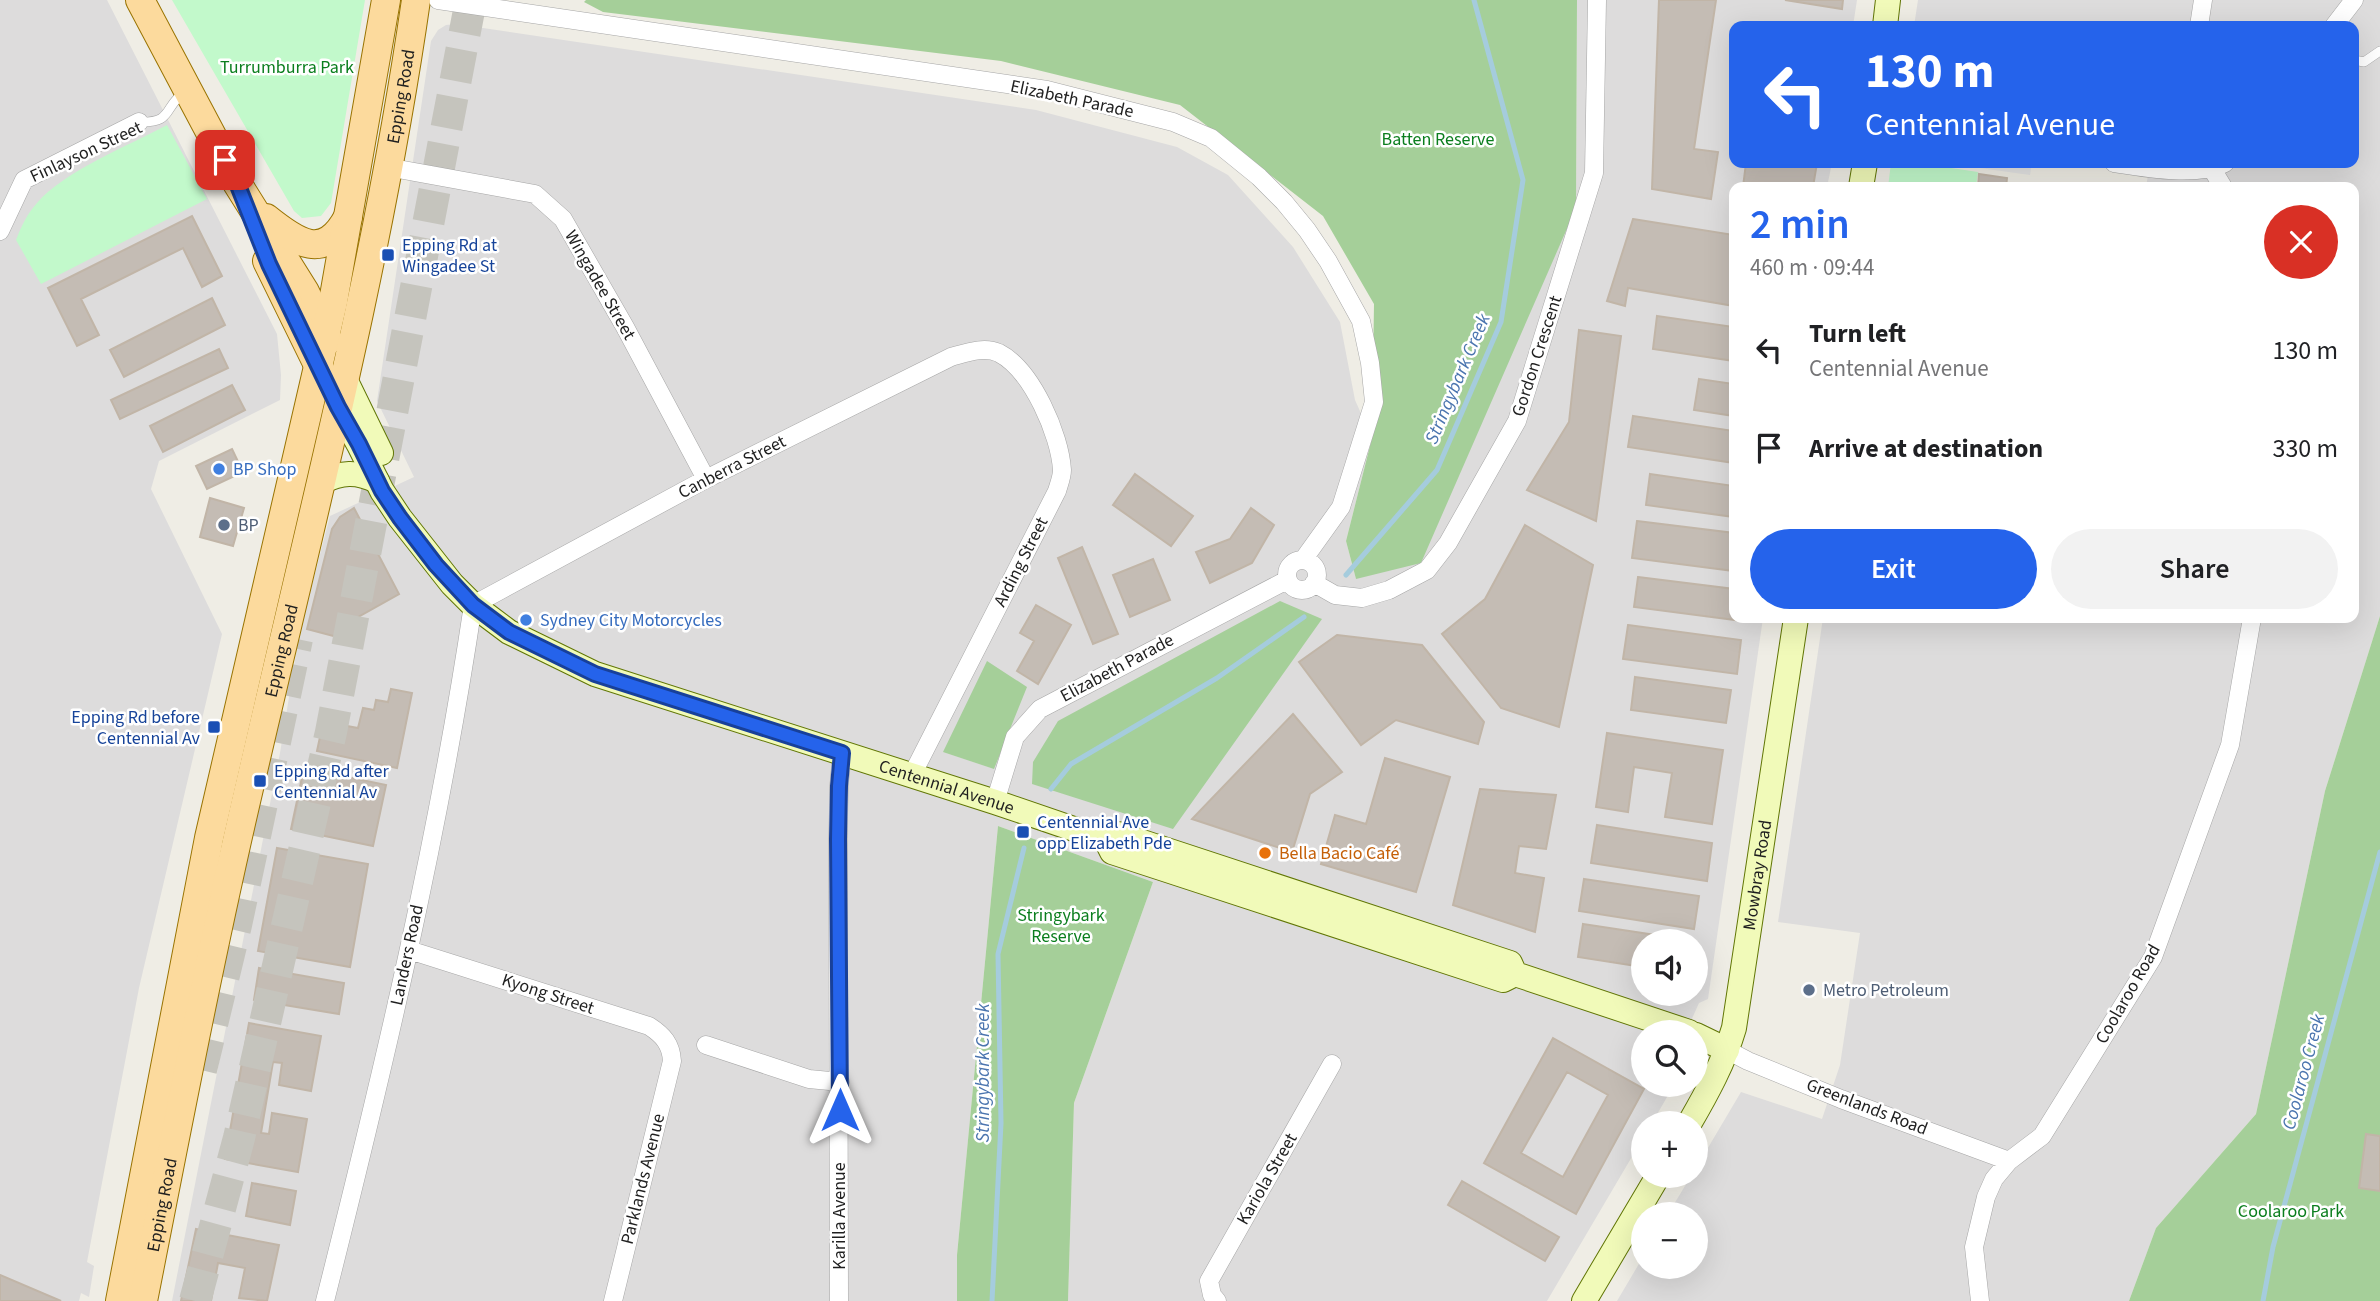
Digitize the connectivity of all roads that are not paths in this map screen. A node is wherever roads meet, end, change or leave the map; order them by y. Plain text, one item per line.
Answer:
1 (140, 0) edge
2 (386, 0) edge
3 (416, 0) edge
4 (438, 0) edge
5 (1597, 0) edge
6 (1888, 0) edge
7 (2203, 0) edge
8 (2354, 0) edge
9 (1886, 21) edge
10 (2200, 21) edge
11 (2338, 21) edge
12 (2380, 51) edge
13 (2359, 61) edge
14 (188, 90) junction
15 (139, 122) joint
16 (387, 167) junction
17 (237, 183) junction
18 (253, 207) junction
19 (348, 218) junction
20 (0, 231) edge
21 (324, 332) junction
22 (998, 352) joint
23 (318, 365) junction
24 (344, 377) junction
25 (338, 407) junction
26 (706, 479) junction
27 (377, 481) junction
28 (321, 482) junction
29 (422, 545) junction
30 (1303, 560) junction
31 (1287, 580) junction
32 (1314, 583) junction
33 (473, 605) junction
34 (1795, 623) edge
35 (2251, 623) edge
36 (842, 753) junction
37 (912, 775) junction
38 (995, 802) junction
39 (409, 950) junction
40 (1653, 1020) edge
41 (1708, 1041) edge
42 (706, 1045) dead end
43 (1727, 1050) junction
44 (672, 1057) joint
45 (1332, 1064) dead end
46 (840, 1082) junction
47 (1696, 1111) edge
48 (2009, 1161) junction
49 (1651, 1188) edge
50 (1215, 1298) edge
51 (120, 1301) edge
52 (143, 1301) edge
53 (325, 1301) edge
54 (613, 1301) edge
55 (839, 1301) edge
56 (1584, 1301) edge
57 (1980, 1301) edge

1 - 14 main road, Centennial Avenue
2 - 19 main road, Epping Road
3 - 16 main road, Epping Road
4 - 30 street, Elizabeth Parade
5 - 32 street, Gordon Crescent
6 - 9 main road
7 - 10 street
8 - 11 street
12 - 13 lane
14 - 15 lane, Finlayson Street
14 - 17 main road, Centennial Avenue
15 - 20 street, Finlayson Street
16 - 24 main road, Epping Road
16 - 26 street, Wingadee Street
17 - 18 main road, Centennial Avenue
17 - 23 main road, Centennial Avenue
18 - 19 main road
18 - 21 main road, Centennial Avenue
19 - 21 main road, Epping Road
21 - 23 main road, Epping Road
21 - 24 main road, Centennial Avenue
22 - 26 street, Canberra Street
22 - 37 street, Arding Street
23 - 25 main road, Centennial Avenue
23 - 51 main road, Epping Road
24 - 25 main road, Epping Road
24 - 29 main road, Centennial Avenue
25 - 27 main road, Centennial Avenue
25 - 28 main road, Epping Road
26 - 33 street, Canberra Street
27 - 28 main road
27 - 29 main road, Centennial Avenue
28 - 52 main road, Epping Road
29 - 33 main road, Centennial Avenue
30 - 31 street
30 - 32 street
31 - 32 street
31 - 38 street, Elizabeth Parade
33 - 36 main road, Centennial Avenue
33 - 39 street, Landers Road
34 - 43 main road, Mowbray Road
35 - 48 street, Coolaroo Road
36 - 37 main road, Centennial Avenue
36 - 46 street, Karilla Avenue
37 - 38 main road, Centennial Avenue
38 - 40 main road, Centennial Avenue
39 - 44 street, Kyong Street
39 - 53 street, Landers Road
41 - 43 main road
42 - 46 street
43 - 47 main road, Mowbray Road
43 - 48 street, Greenlands Road
44 - 54 street, Parklands Avenue
45 - 50 street, Kariola Street
46 - 55 street, Karilla Avenue
48 - 57 street, Coolaroo Road
49 - 56 main road

